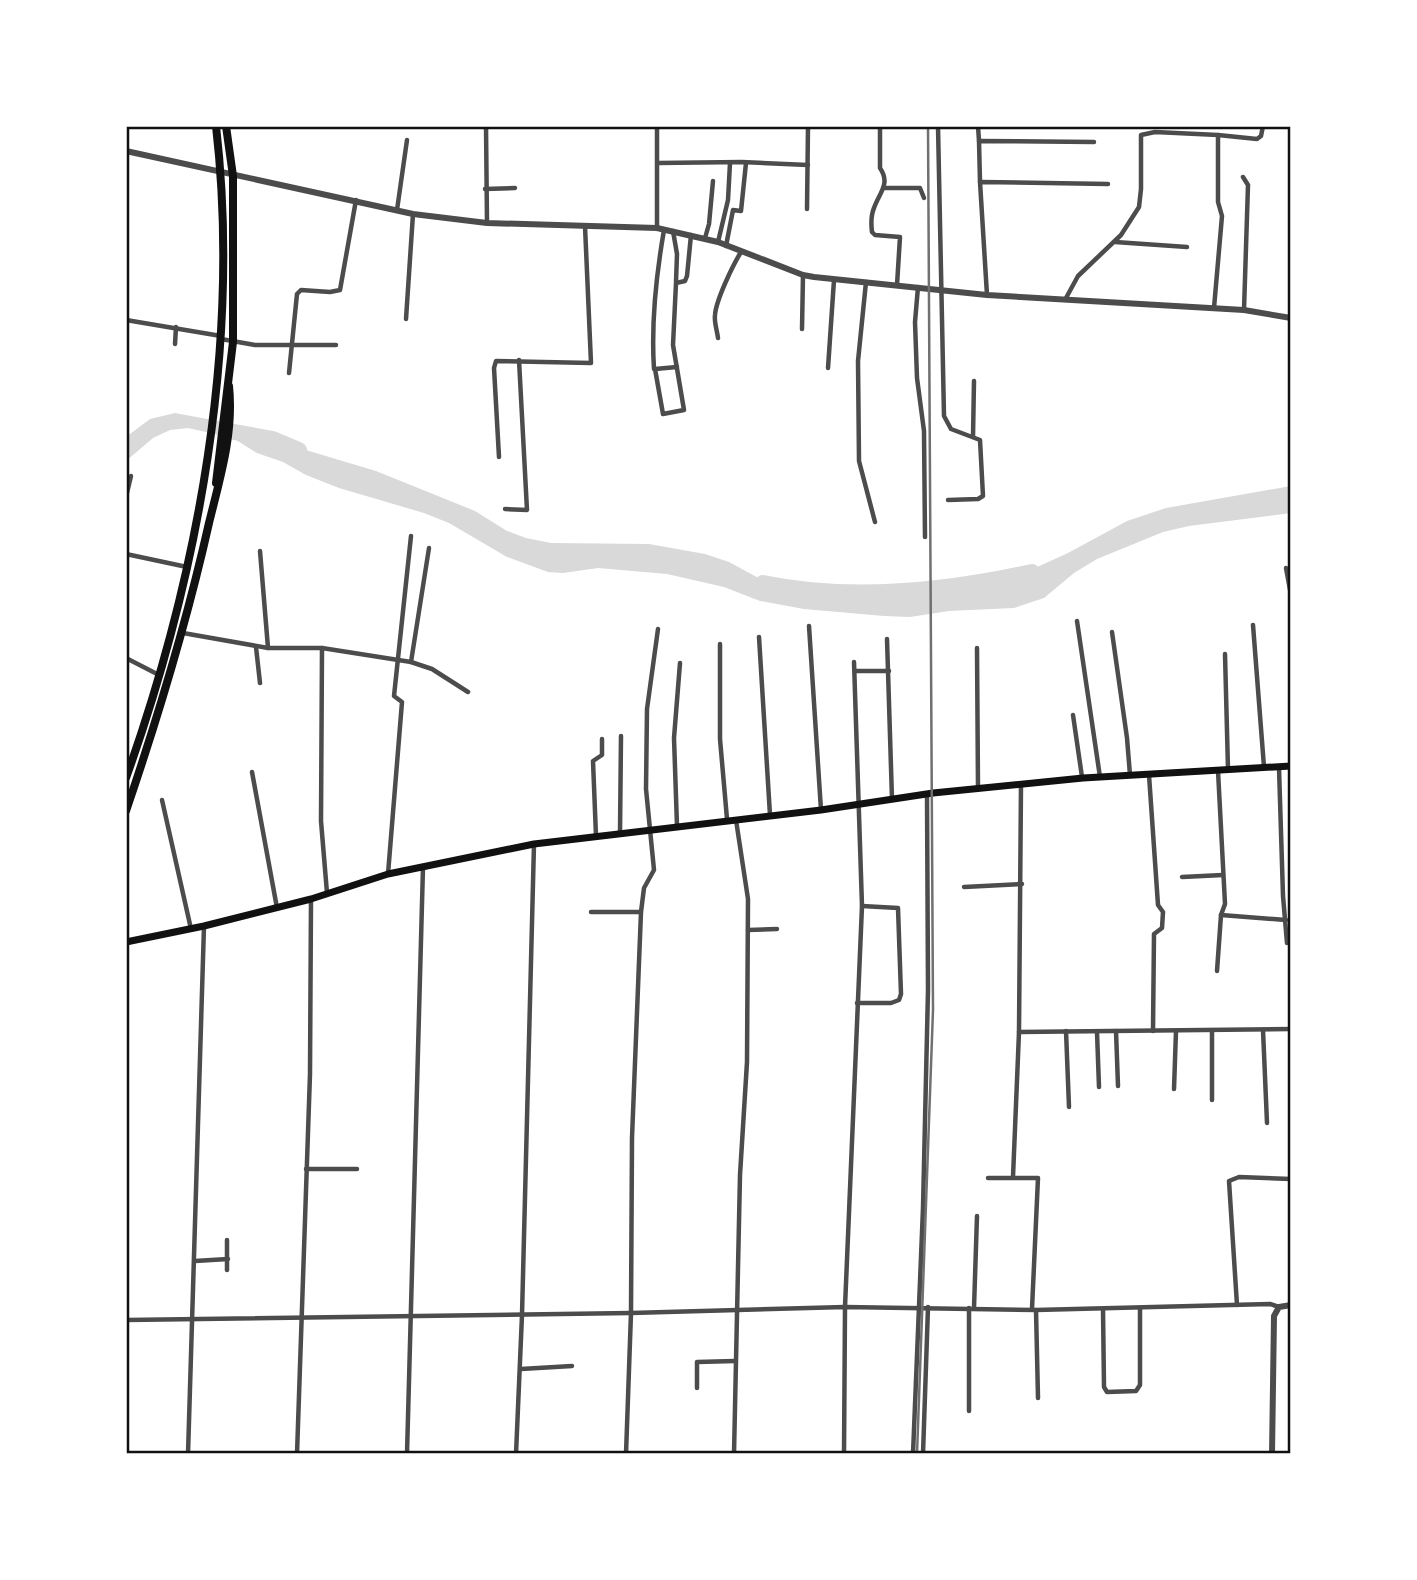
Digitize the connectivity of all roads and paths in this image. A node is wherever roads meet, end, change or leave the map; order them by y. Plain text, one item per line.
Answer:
1 (216, 126) edge
2 (226, 126) edge
3 (486, 126) edge
4 (657, 126) edge
5 (808, 126) edge
6 (880, 126) edge
7 (938, 126) edge
8 (978, 126) edge
9 (1263, 126) edge
10 (1155, 129) edge
11 (1218, 135) junction
12 (407, 140) dead end
13 (979, 141) junction
14 (1094, 142) dead end
15 (126, 151) edge
16 (658, 163) junction
17 (730, 163) junction
18 (746, 163) junction
19 (808, 166) junction
20 (221, 173) junction
21 (233, 176) junction
22 (1243, 177) dead end
23 (713, 181) dead end
24 (980, 182) junction
25 (1108, 184) dead end
26 (515, 188) dead end
27 (884, 188) junction
28 (485, 189) junction
29 (924, 198) dead end
30 (356, 200) junction
31 (726, 209) junction
32 (807, 209) dead end
33 (397, 210) junction
34 (733, 210) junction
35 (413, 214) junction
36 (486, 223) junction
37 (585, 226) junction
38 (661, 229) junction
39 (673, 231) junction
40 (691, 235) junction
41 (705, 238) junction
42 (1115, 241) junction
43 (718, 242) junction
44 (726, 246) junction
45 (1187, 247) dead end
46 (741, 252) junction
47 (803, 275) junction
48 (834, 280) junction
49 (676, 282) junction
50 (866, 282) junction
51 (897, 285) junction
52 (918, 288) junction
53 (942, 290) junction
54 (987, 295) junction
55 (1066, 298) junction
56 (1214, 309) junction
57 (1244, 310) junction
58 (1291, 318) edge
59 (406, 319) dead end
60 (126, 320) edge
61 (176, 327) junction
62 (802, 329) dead end
63 (221, 338) junction
64 (718, 338) dead end
65 (233, 342) junction
66 (176, 344) dead end
67 (293, 345) junction
68 (336, 345) dead end
69 (519, 360) junction
70 (677, 367) junction
71 (828, 368) dead end
72 (656, 369) junction
73 (289, 373) dead end
74 (974, 381) dead end
75 (973, 437) junction
76 (499, 457) dead end
77 (131, 476) dead end
78 (126, 497) edge
79 (948, 500) dead end
80 (505, 509) dead end
81 (875, 522) dead end
82 (411, 536) dead end
83 (925, 537) dead end
84 (429, 548) dead end
85 (260, 551) dead end
86 (126, 554) edge
87 (188, 567) junction
88 (1286, 568) dead end
89 (1291, 595) edge
90 (1077, 621) dead end
91 (1254, 625) dead end
92 (809, 626) dead end
93 (658, 629) dead end
94 (1112, 632) dead end
95 (183, 633) junction
96 (759, 637) dead end
97 (887, 639) dead end
98 (720, 644) dead end
99 (256, 647) junction
100 (268, 648) junction
101 (322, 648) junction
102 (977, 648) dead end
103 (1225, 654) dead end
104 (126, 658) edge
105 (397, 659) junction
106 (411, 662) junction
107 (854, 662) dead end
108 (680, 663) dead end
109 (855, 671) junction
110 (889, 671) junction
111 (159, 675) junction
112 (260, 683) dead end
113 (468, 692) dead end
114 (1073, 715) dead end
115 (621, 736) dead end
116 (602, 739) dead end
117 (1291, 765) edge
118 (1279, 767) junction
119 (1264, 768) junction
120 (1228, 769) junction
121 (1218, 770) junction
122 (252, 772) dead end
123 (1149, 775) junction
124 (1130, 776) junction
125 (1100, 777) junction
126 (126, 778) edge
127 (1083, 778) junction
128 (1021, 784) junction
129 (978, 789) junction
130 (927, 794) junction
131 (162, 800) dead end
132 (892, 800) junction
133 (858, 804) junction
134 (821, 810) junction
135 (126, 811) edge
136 (770, 815) junction
137 (732, 819) junction
138 (677, 827) junction
139 (649, 829) junction
140 (620, 834) junction
141 (596, 837) junction
142 (534, 844) junction
143 (423, 866) junction
144 (387, 874) junction
145 (1223, 875) junction
146 (1182, 877) dead end
147 (1022, 884) junction
148 (964, 887) dead end
149 (327, 893) junction
150 (311, 899) junction
151 (862, 906) junction
152 (277, 908) junction
153 (591, 912) dead end
154 (641, 912) junction
155 (1221, 915) junction
156 (1286, 920) junction
157 (204, 926) junction
158 (191, 929) junction
159 (777, 929) dead end
160 (748, 930) junction
161 (126, 942) edge
162 (1287, 943) dead end
163 (1217, 971) dead end
164 (857, 1003) junction
165 (1291, 1029) edge
166 (1263, 1030) junction
167 (1066, 1031) junction
168 (1116, 1031) junction
169 (1153, 1031) junction
170 (1176, 1031) junction
171 (1212, 1031) junction
172 (1019, 1032) junction
173 (1097, 1032) junction
174 (1118, 1086) dead end
175 (1099, 1087) dead end
176 (1174, 1089) dead end
177 (1212, 1100) dead end
178 (1069, 1107) dead end
179 (1268, 1123) dead end
180 (306, 1169) junction
181 (356, 1169) dead end
182 (1013, 1177) junction
183 (988, 1178) dead end
184 (1291, 1179) edge
185 (977, 1216) dead end
186 (228, 1240) dead end
187 (228, 1259) junction
188 (195, 1261) junction
189 (227, 1270) dead end
190 (1237, 1305) junction
191 (1291, 1305) edge
192 (845, 1307) junction
193 (917, 1307) junction
194 (928, 1307) junction
195 (1279, 1307) junction
196 (972, 1308) junction
197 (1140, 1308) junction
198 (736, 1309) junction
199 (1034, 1309) junction
200 (1103, 1309) junction
201 (631, 1313) junction
202 (411, 1315) junction
203 (522, 1315) junction
204 (302, 1316) junction
205 (192, 1319) junction
206 (126, 1320) edge
207 (735, 1361) junction
208 (572, 1366) dead end
209 (521, 1369) junction
210 (697, 1388) dead end
211 (1038, 1398) dead end
212 (970, 1412) dead end
213 (188, 1454) edge
214 (297, 1454) edge
215 (407, 1454) edge
216 (516, 1454) edge
217 (626, 1454) edge
218 (734, 1454) edge
219 (844, 1454) edge
220 (913, 1454) edge
221 (923, 1454) edge
222 (1272, 1454) edge

1 - 20 highway
2 - 21 highway
3 - 28 street
4 - 16 street
5 - 19 street
6 - 27 street
7 - 53 street
8 - 13 street
9 - 11 street
10 - 11 street
10 - 42 street
11 - 56 street
12 - 33 street
13 - 14 street
13 - 24 street
15 - 20 street
16 - 17 street
16 - 38 street
17 - 18 street
17 - 31 street
18 - 19 street
18 - 34 street
19 - 32 street
20 - 21 street
20 - 63 highway
21 - 30 street
21 - 65 highway
22 - 57 street
23 - 41 street
24 - 25 street
24 - 54 street
26 - 28 street
27 - 29 street
27 - 51 street
28 - 36 street
30 - 33 street
30 - 67 street
31 - 34 street
31 - 43 street
33 - 35 street
34 - 44 street
35 - 36 street
35 - 59 street
36 - 37 street
37 - 38 street
37 - 69 street
38 - 39 street
38 - 72 street
39 - 40 street
39 - 49 street
40 - 41 street
40 - 49 street
41 - 43 street
42 - 45 street
42 - 55 street
43 - 44 street
44 - 46 street
46 - 47 street
46 - 64 street
47 - 48 street
47 - 62 street
48 - 50 street
48 - 71 street
49 - 70 street
50 - 51 street
50 - 81 street
51 - 52 street
52 - 53 street
52 - 83 street
53 - 54 street
53 - 75 street
54 - 55 street
55 - 56 street
56 - 57 street
57 - 58 street
60 - 61 street
61 - 63 street
61 - 66 street
63 - 65 street
63 - 87 highway
65 - 67 street
65 - 95 highway
67 - 68 street
67 - 73 street
69 - 76 street
69 - 80 street
70 - 72 street
70 - 72 street
74 - 75 street
75 - 79 street
77 - 78 street
82 - 105 street
84 - 106 street
85 - 100 street
86 - 87 street
87 - 111 highway
88 - 89 street
90 - 125 street
91 - 119 street
92 - 134 street
93 - 139 street
94 - 124 street
95 - 99 street
95 - 135 highway
96 - 136 street
97 - 110 street
98 - 137 street
99 - 100 street
99 - 112 street
100 - 101 street
101 - 105 street
101 - 149 street
102 - 129 street
103 - 120 street
104 - 111 street
105 - 106 street
105 - 144 street
106 - 113 street
107 - 109 street
108 - 138 street
109 - 110 street
109 - 133 street
110 - 132 street
111 - 126 highway
114 - 127 street
115 - 140 street
116 - 141 street
117 - 118 main road
118 - 119 main road
118 - 156 street
119 - 120 main road
120 - 121 main road
121 - 123 main road
121 - 145 street
122 - 152 street
123 - 124 main road
123 - 169 street
124 - 125 main road
125 - 127 main road
127 - 128 main road
128 - 129 main road
128 - 147 street
129 - 130 main road
130 - 132 main road
130 - 193 street
131 - 158 street
132 - 133 main road
133 - 134 main road
133 - 151 street
134 - 136 main road
136 - 137 main road
137 - 138 main road
137 - 160 street
138 - 139 main road
139 - 140 main road
139 - 154 street
140 - 141 main road
141 - 142 main road
142 - 143 main road
142 - 203 street
143 - 144 main road
143 - 202 street
144 - 149 main road
145 - 146 street
145 - 155 street
147 - 148 street
147 - 172 street
149 - 150 main road
150 - 152 main road
150 - 180 street
151 - 164 street
151 - 164 street
152 - 157 main road
153 - 154 street
154 - 201 street
155 - 156 street
155 - 163 street
156 - 162 street
157 - 158 main road
157 - 188 street
158 - 161 main road
159 - 160 street
160 - 198 street
164 - 192 street
165 - 166 street
166 - 171 street
166 - 179 street
167 - 172 street
167 - 173 street
167 - 178 street
168 - 169 street
168 - 173 street
168 - 174 street
169 - 170 street
170 - 171 street
170 - 176 street
171 - 177 street
172 - 182 street
173 - 175 street
180 - 181 street
180 - 204 street
182 - 183 street
182 - 199 street
184 - 190 street
185 - 196 street
186 - 187 street
187 - 188 street
187 - 189 street
188 - 205 street
190 - 195 street
190 - 197 street
191 - 195 street
192 - 193 street
192 - 198 street
192 - 219 street
193 - 194 street
193 - 220 street
194 - 196 street
194 - 221 street
195 - 222 street
196 - 199 street
196 - 212 street
197 - 200 street
197 - 200 street
198 - 201 street
198 - 207 street
199 - 200 street
199 - 211 street
201 - 203 street
201 - 217 street
202 - 203 street
202 - 204 street
202 - 215 street
203 - 209 street
204 - 205 street
204 - 214 street
205 - 206 street
205 - 213 street
207 - 210 street
207 - 218 street
208 - 209 street
209 - 216 street

